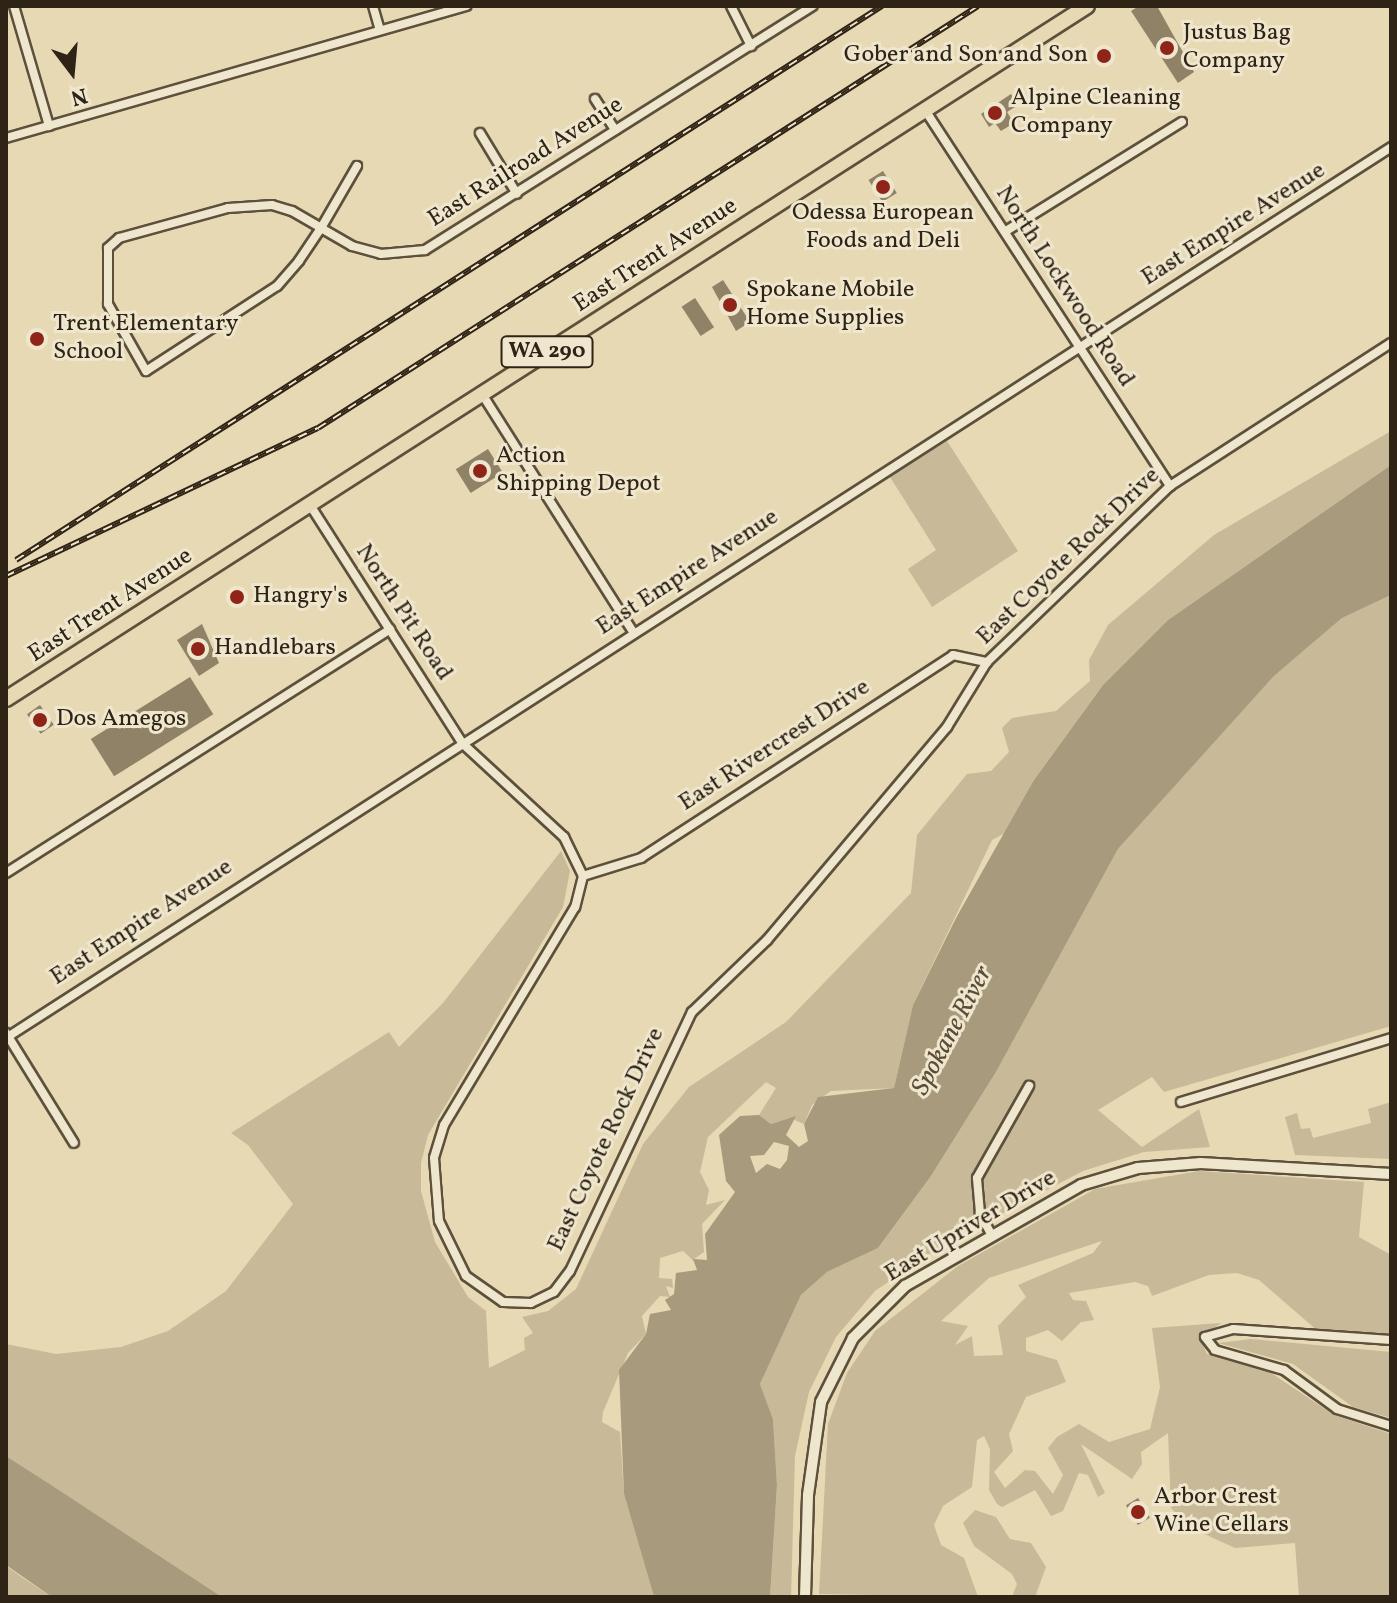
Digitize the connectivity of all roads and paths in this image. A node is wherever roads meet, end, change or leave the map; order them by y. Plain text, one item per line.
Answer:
1 (14, 6) edge
2 (373, 6) edge
3 (466, 6) edge
4 (731, 6) edge
5 (813, 6) edge
6 (1087, 6) edge
7 (380, 30) junction
8 (751, 46) junction
9 (595, 99) dead end
10 (925, 110) junction
11 (1182, 122) dead end
12 (49, 126) junction
13 (615, 130) junction
14 (480, 133) dead end
15 (6, 138) edge
16 (1391, 147) edge
17 (357, 166) dead end
18 (517, 194) junction
19 (321, 228) junction
20 (1006, 231) junction
21 (1391, 343) edge
22 (1078, 346) junction
23 (482, 394) junction
24 (1170, 486) junction
25 (310, 505) junction
26 (390, 629) junction
27 (633, 632) junction
28 (987, 662) junction
29 (6, 699) edge
30 (462, 743) junction
31 (6, 873) edge
32 (583, 876) junction
33 (7, 1035) edge
34 (1391, 1038) edge
35 (1029, 1086) dead end
36 (1181, 1102) dead end
37 (74, 1143) dead end
38 (1391, 1174) edge
39 (991, 1234) junction
40 (1391, 1340) edge
41 (1391, 1426) edge
42 (805, 1597) edge

1 - 12 street
2 - 7 street
3 - 7 street
4 - 8 street
5 - 8 street, East Railroad Avenue
6 - 10 main road, East Trent Avenue / WA 290
7 - 12 street
8 - 13 street, East Railroad Avenue
9 - 13 street
10 - 20 street, North Lockwood Road
10 - 23 main road, East Trent Avenue / WA 290
11 - 20 street
12 - 15 street
13 - 18 street, East Railroad Avenue
14 - 18 street
16 - 22 street, East Empire Avenue
17 - 19 street
18 - 19 street, East Railroad Avenue
19 - 19 street, East Railroad Avenue
20 - 22 street, North Lockwood Road
21 - 24 street, East Coyote Rock Drive
22 - 24 street, North Lockwood Road
22 - 27 street, East Empire Avenue
23 - 25 main road, East Trent Avenue / WA 290
23 - 27 street
24 - 28 street, East Coyote Rock Drive
25 - 26 street, North Pit Road
25 - 29 main road, East Trent Avenue / WA 290
26 - 30 street, North Pit Road
26 - 31 street
27 - 30 street, East Empire Avenue
28 - 32 street, East Rivercrest Drive
28 - 32 street, East Coyote Rock Drive
30 - 32 street
30 - 33 street, East Empire Avenue
33 - 37 street
34 - 36 street
35 - 39 street
38 - 39 street, East Upriver Drive
39 - 42 street, East Upriver Drive
40 - 41 street

